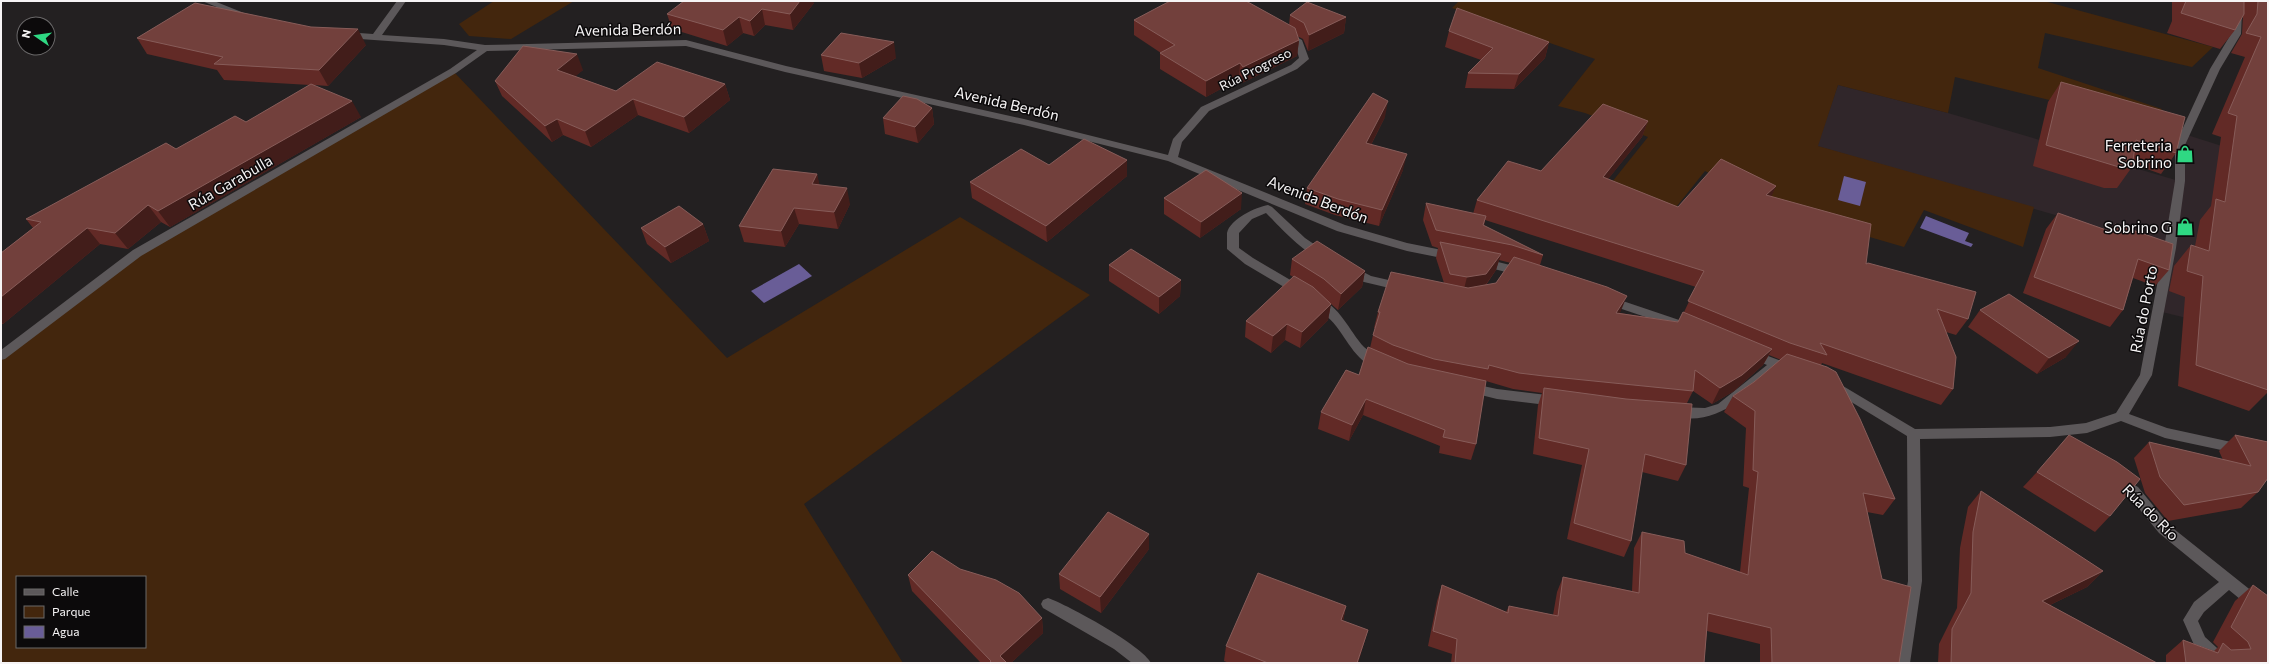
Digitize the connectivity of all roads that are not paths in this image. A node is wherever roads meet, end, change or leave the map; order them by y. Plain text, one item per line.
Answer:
1 (206, 1) edge
2 (402, 1) edge
3 (2232, 1) edge
4 (254, 19) edge
5 (1273, 27) edge
6 (339, 35) edge
7 (376, 36) junction
8 (485, 48) junction
9 (1172, 159) junction
10 (1271, 205) junction
11 (1507, 267) junction
12 (1529, 274) edge
13 (1498, 281) edge
14 (1417, 290) edge
15 (1596, 296) edge
16 (1698, 331) edge
17 (1740, 349) edge
18 (1, 356) edge
19 (1776, 364) junction
20 (1394, 368) edge
21 (1802, 373) edge
22 (1822, 379) edge
23 (1459, 385) edge
24 (1568, 403) edge
25 (1663, 412) edge
26 (2121, 416) junction
27 (2050, 432) junction
28 (1913, 434) junction
29 (2069, 445) edge
30 (2268, 455) edge
31 (2105, 471) edge
32 (2229, 582) junction
33 (1048, 604) dead end
34 (2268, 613) edge
35 (1143, 663) edge
36 (1902, 663) edge
37 (2223, 663) edge

1 - 4 street
2 - 7 street
3 - 26 street, Rúa do Porto
5 - 9 street, Rúa Progreso
6 - 7 street, Avenida Berdón
7 - 8 street, Avenida Berdón
8 - 9 street, Avenida Berdón
8 - 18 street, Rúa Garabulla
9 - 10 street, Avenida Berdón
10 - 11 street, Avenida Berdón
10 - 14 street
10 - 20 street
11 - 12 street, Avenida Berdón
11 - 13 street
15 - 16 street
17 - 19 street
19 - 21 street
19 - 25 street
22 - 28 street
23 - 24 street
26 - 27 street
26 - 30 street
27 - 28 street
27 - 29 street
28 - 36 street
31 - 32 street, Rúa do Río
32 - 34 street, Rúa do Río
32 - 37 street
33 - 35 street

